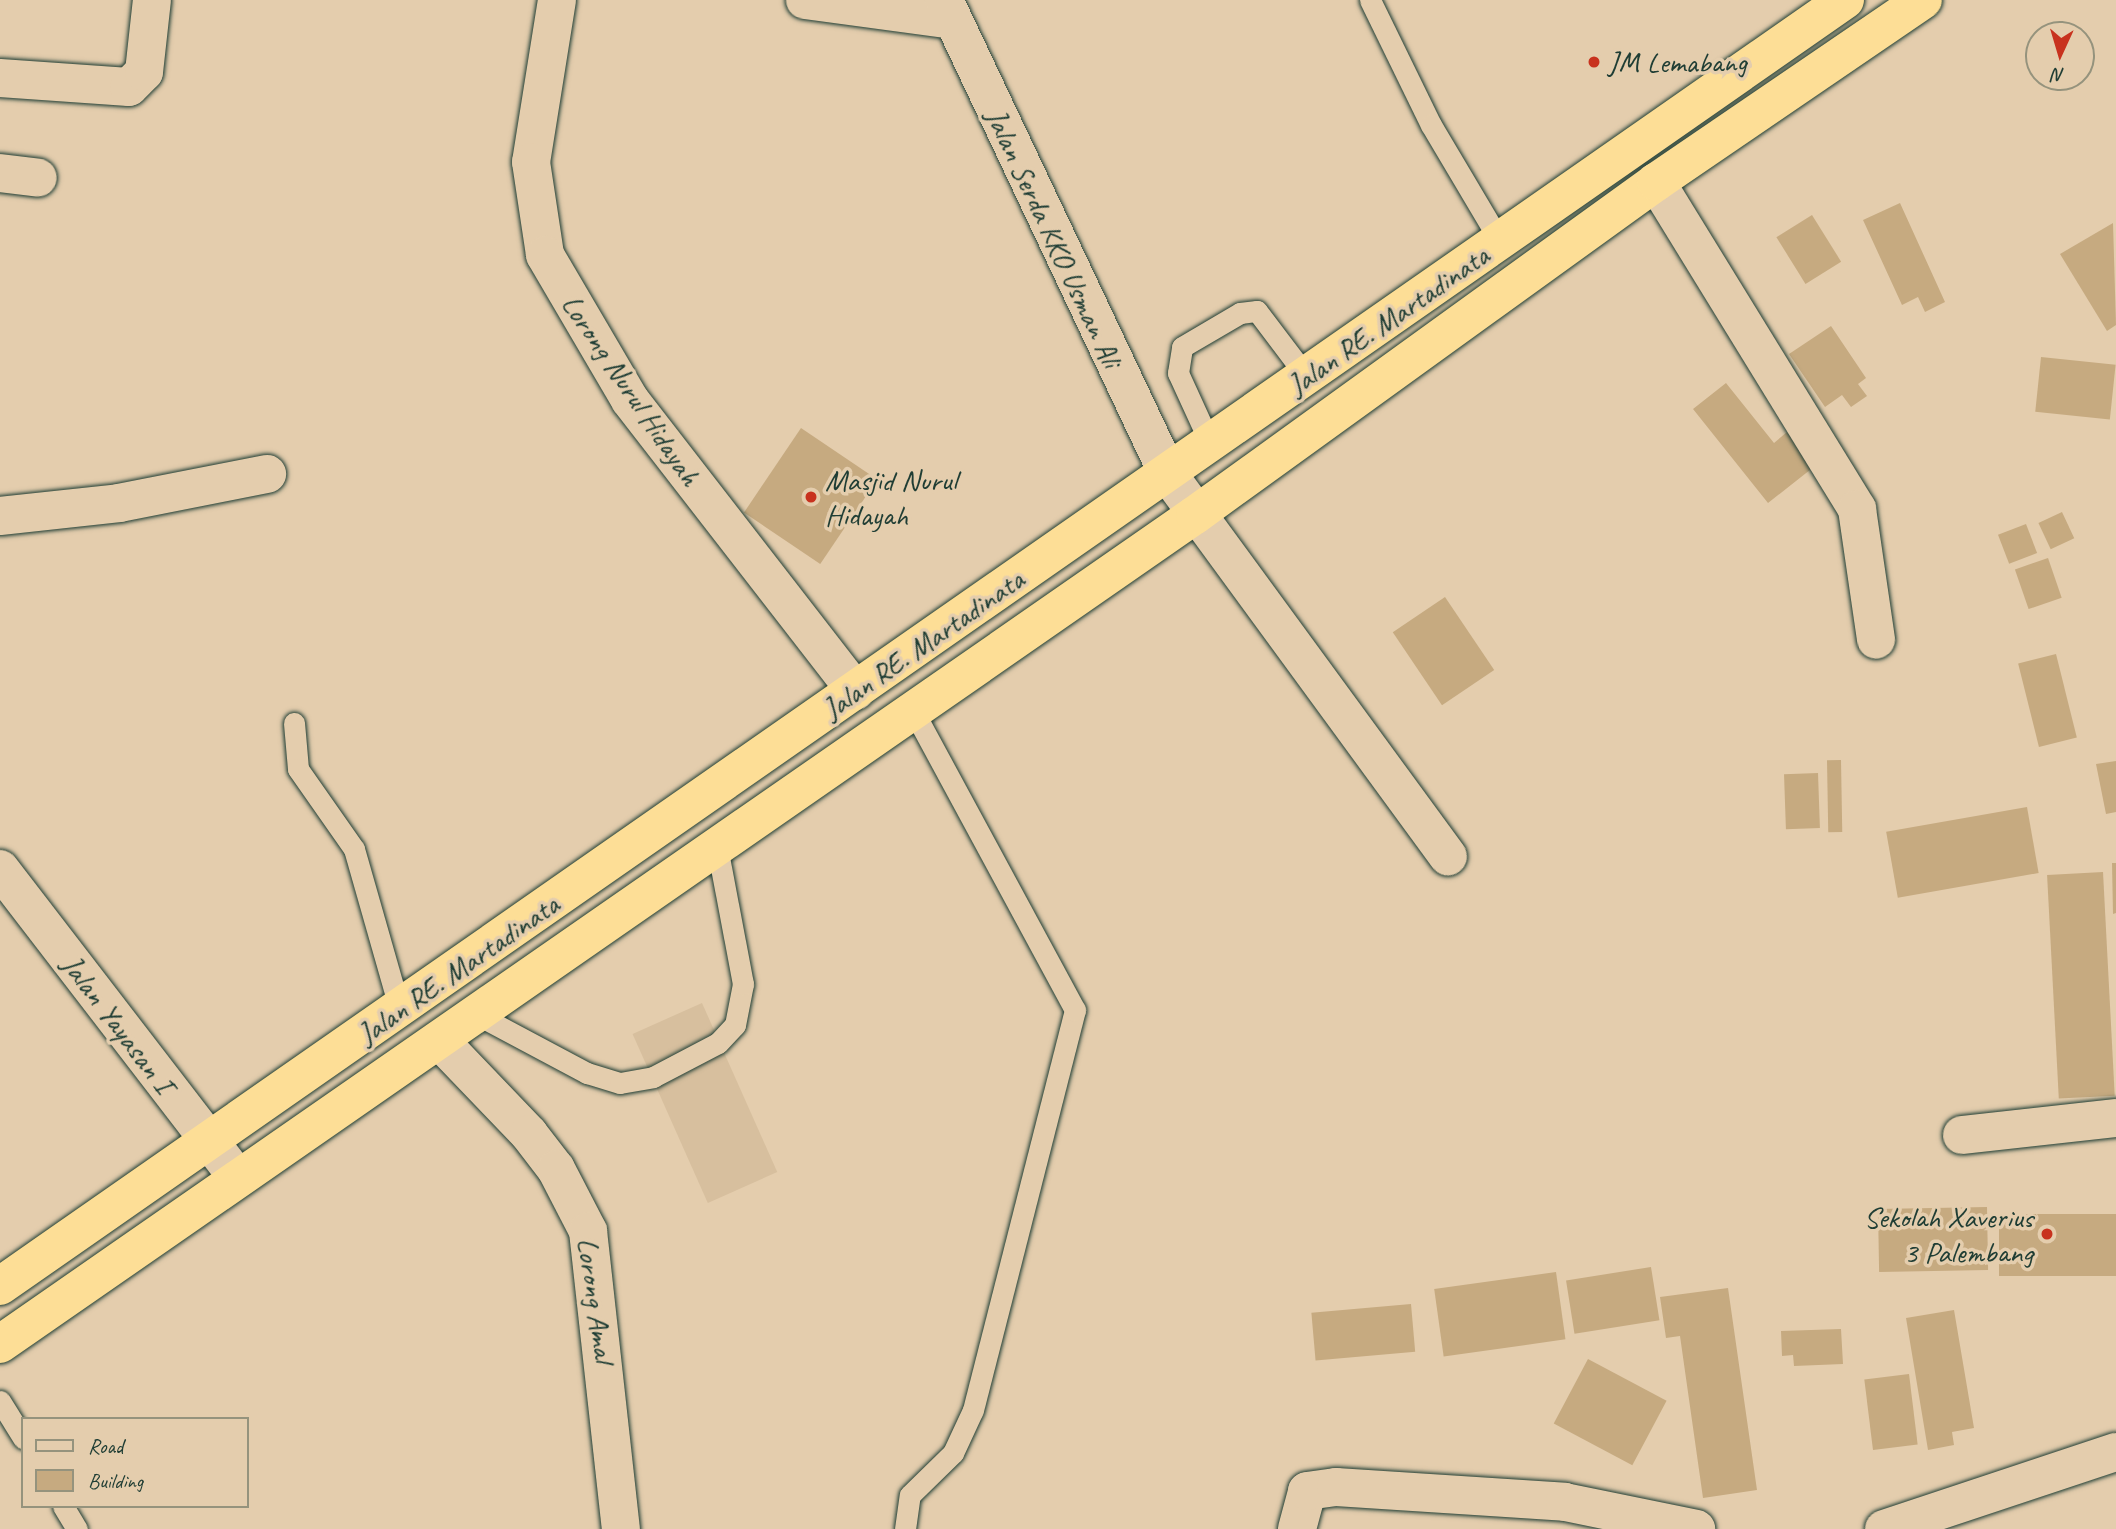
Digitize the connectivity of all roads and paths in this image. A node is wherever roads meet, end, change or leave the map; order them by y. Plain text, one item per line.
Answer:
1 (152, 0) edge
2 (557, 0) edge
3 (805, 0) edge
4 (1370, 0) edge
5 (1845, 0) edge
6 (1923, 0) edge
7 (949, 10) edge
8 (0, 78) edge
9 (0, 173) edge
10 (38, 178) dead end
11 (1656, 182) junction
12 (1500, 241) junction
13 (1307, 377) junction
14 (1210, 443) junction
15 (267, 474) dead end
16 (1168, 474) junction
17 (1195, 515) junction
18 (0, 516) edge
19 (1876, 640) dead end
20 (856, 691) junction
21 (913, 710) junction
22 (294, 723) dead end
23 (717, 847) junction
24 (1448, 857) dead end
25 (0, 869) edge
26 (400, 1010) junction
27 (476, 1014) junction
28 (439, 1040) junction
29 (2116, 1118) edge
30 (1962, 1135) dead end
31 (209, 1144) junction
32 (238, 1178) junction
33 (0, 1286) edge
34 (0, 1344) edge
35 (0, 1401) edge
36 (21, 1435) edge
37 (2116, 1452) edge
38 (65, 1508) edge
39 (1637, 1522) edge
40 (77, 1529) edge
41 (621, 1529) edge
42 (905, 1529) edge
43 (1297, 1529) edge
44 (1696, 1529) edge
45 (1884, 1529) edge

1 - 8 street
2 - 20 street, Lorong Nurul Hidayah
3 - 7 street
4 - 12 lane
5 - 12 highway, Jalan RE. Martadinata
6 - 11 highway
7 - 16 street, Jalan Serda KKO Usman Ali
9 - 10 street
11 - 17 highway
11 - 19 street
12 - 13 highway, Jalan RE. Martadinata
13 - 14 highway, Jalan RE. Martadinata
13 - 14 lane
14 - 16 highway, Jalan RE. Martadinata
15 - 18 street
16 - 17 street, Jalan Serda KKO Usman Ali
16 - 20 highway, Jalan RE. Martadinata
17 - 21 highway
17 - 24 street, Jalan Serda KKO Usman Ali
20 - 26 highway, Jalan RE. Martadinata
21 - 23 highway
21 - 42 lane
22 - 26 lane
23 - 27 highway
23 - 27 lane
25 - 31 street, Jalan Yayasan I
26 - 31 highway, Jalan RE. Martadinata
27 - 28 highway
28 - 32 highway
28 - 41 street, Lorong Amal
29 - 30 street
31 - 32 street, Jalan Yayasan I
31 - 33 highway, Jalan RE. Martadinata
32 - 34 highway
35 - 36 lane
37 - 45 street
38 - 40 lane
39 - 43 street
39 - 44 street

